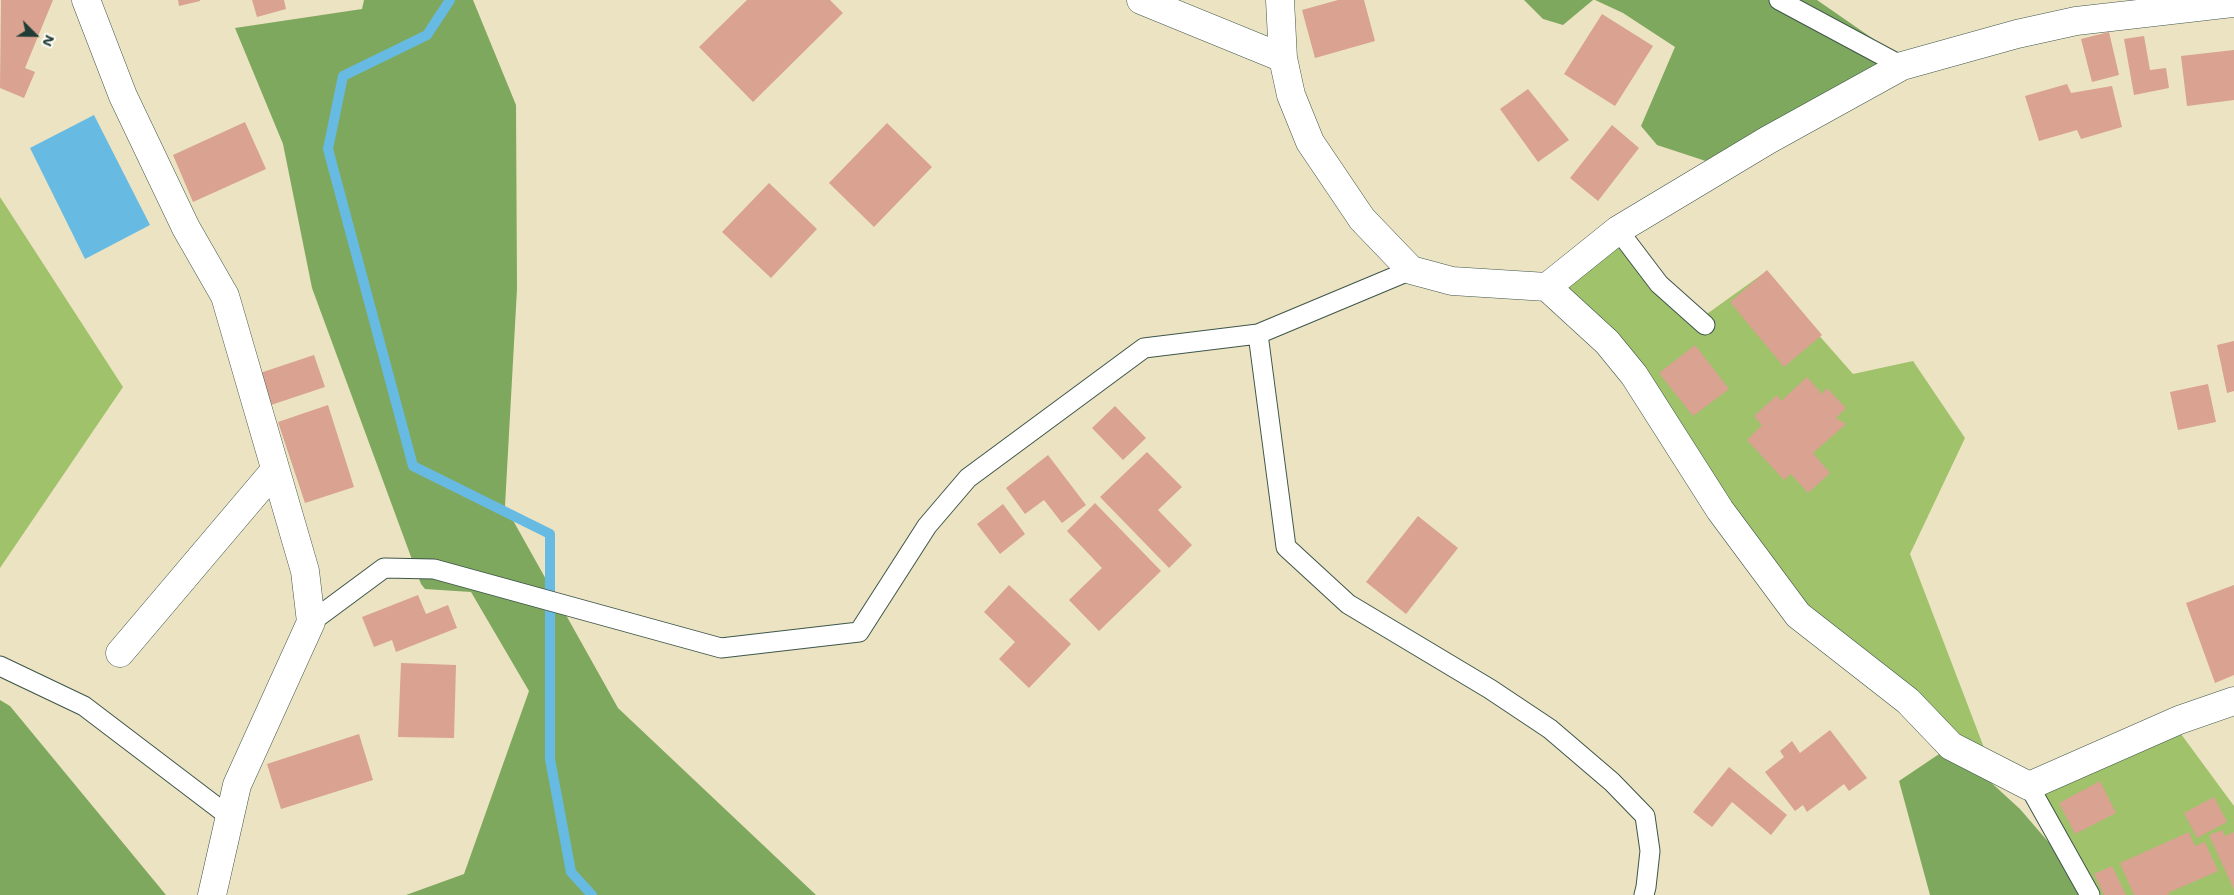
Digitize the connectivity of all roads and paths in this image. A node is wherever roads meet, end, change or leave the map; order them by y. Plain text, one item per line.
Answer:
1 (86, 0) edge
2 (1141, 0) edge
3 (1280, 0) edge
4 (1779, 0) edge
5 (2234, 3) edge
6 (1283, 58) junction
7 (1902, 66) junction
8 (1618, 230) junction
9 (1411, 270) junction
10 (1546, 287) junction
11 (1705, 325) dead end
12 (1258, 334) junction
13 (276, 470) junction
14 (310, 622) junction
15 (120, 653) dead end
16 (0, 666) edge
17 (2234, 701) edge
18 (2029, 786) junction
19 (230, 817) junction
20 (212, 895) edge
21 (1644, 895) edge
22 (2090, 895) edge

1 - 13 street
2 - 6 street
3 - 6 street
4 - 7 lane
5 - 7 street
6 - 9 street
7 - 8 street
8 - 10 street
8 - 11 lane
9 - 10 street
9 - 12 lane
10 - 18 street
12 - 14 lane
12 - 21 lane
13 - 14 street
13 - 15 street
14 - 19 street
16 - 19 lane
17 - 18 street
18 - 22 lane
19 - 20 street

